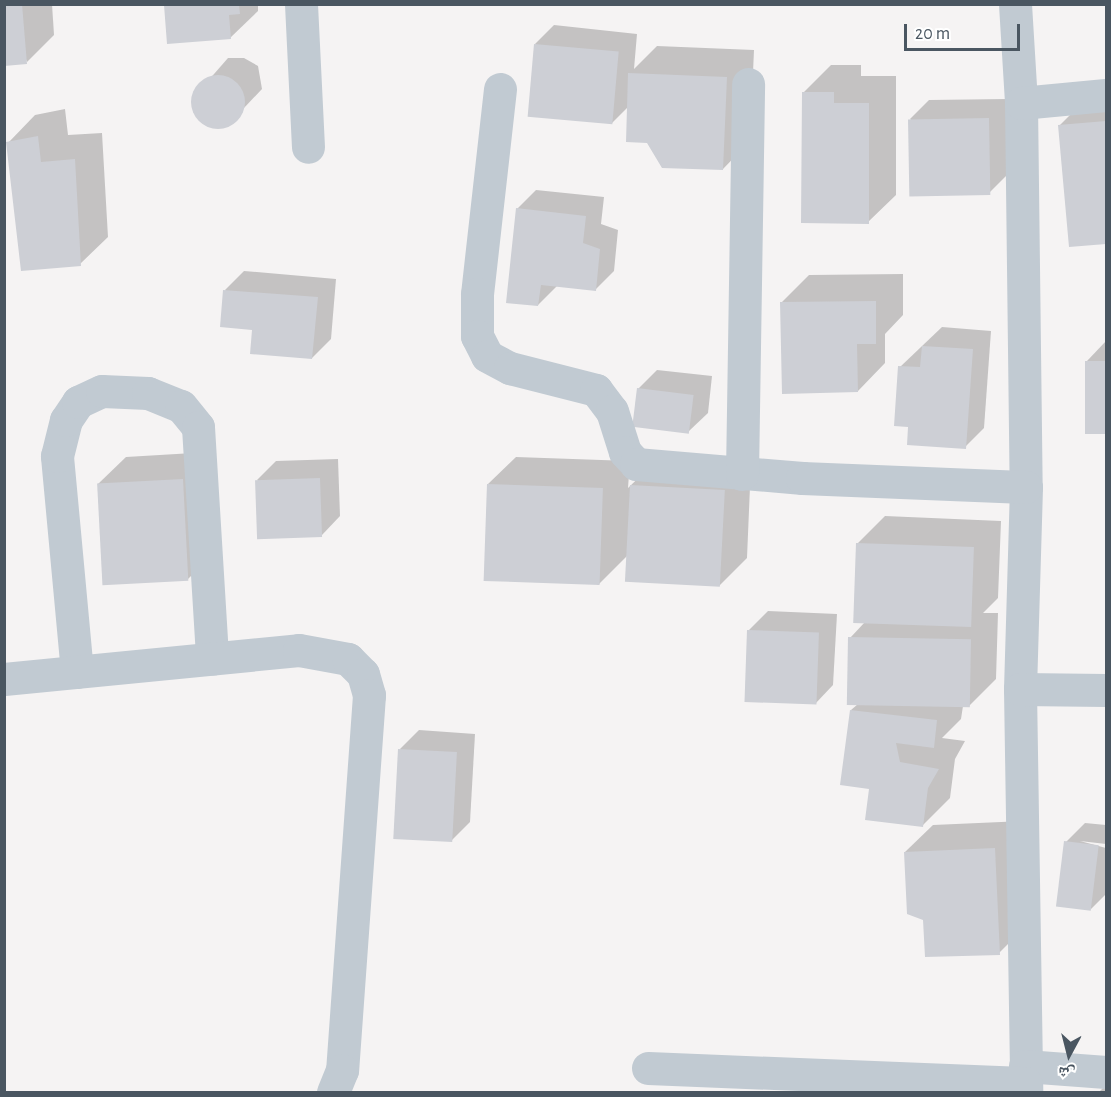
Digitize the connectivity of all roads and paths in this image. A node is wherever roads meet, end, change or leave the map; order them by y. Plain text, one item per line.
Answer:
1 (301, 4) edge
2 (1015, 4) edge
3 (747, 84) dead end
4 (500, 89) dead end
5 (1107, 95) edge
6 (1021, 103) junction
7 (308, 147) dead end
8 (742, 474) junction
9 (1026, 487) junction
10 (212, 658) junction
11 (77, 672) junction
12 (4, 679) edge
13 (1020, 689) junction
14 (1107, 690) edge
15 (648, 1068) dead end
16 (1107, 1072) edge
17 (1026, 1080) edge
18 (333, 1092) edge

1 - 7 street
2 - 6 street
3 - 8 street
4 - 8 street
5 - 6 street
6 - 9 street
8 - 9 street
9 - 13 street
10 - 11 street
10 - 11 street
10 - 18 street
11 - 12 street
13 - 14 street
13 - 17 street
15 - 17 street
16 - 17 street

